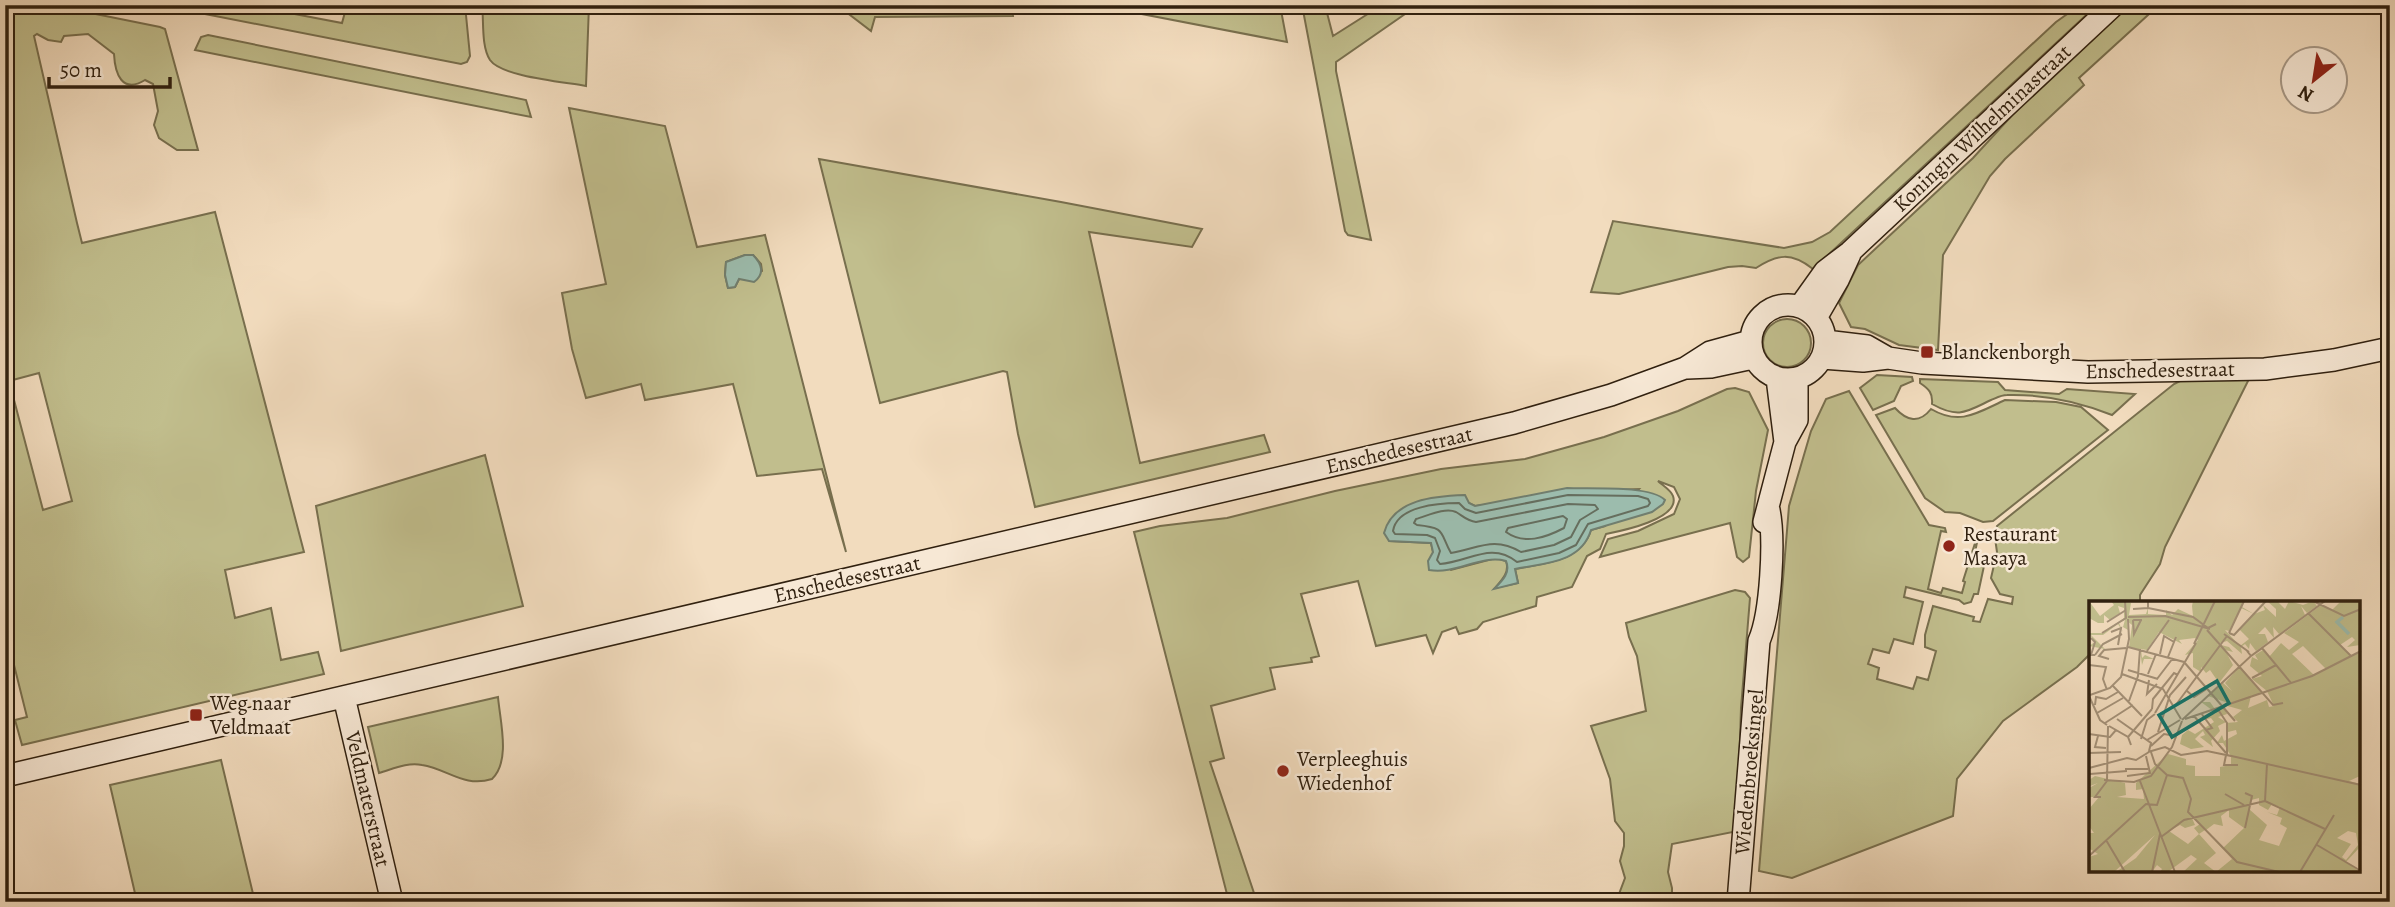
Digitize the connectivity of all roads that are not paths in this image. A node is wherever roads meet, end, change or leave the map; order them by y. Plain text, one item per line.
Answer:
1 (2114, 5) edge
2 (1808, 312) junction
3 (2390, 348) edge
4 (1752, 349) junction
5 (1824, 350) junction
6 (1787, 378) junction
7 (344, 696) junction
8 (5, 776) edge
9 (392, 902) edge
10 (1738, 902) edge

1 - 2 main road, Koningin Wilhelminastraat
2 - 4 main road
2 - 5 main road
3 - 5 main road, Enschedesestraat
4 - 6 main road
4 - 7 main road, Enschedesestraat
5 - 6 main road
6 - 10 main road, Wiedenbroeksingel
7 - 8 main road, Enschedesestraat
7 - 9 main road, Veldmaterstraat

